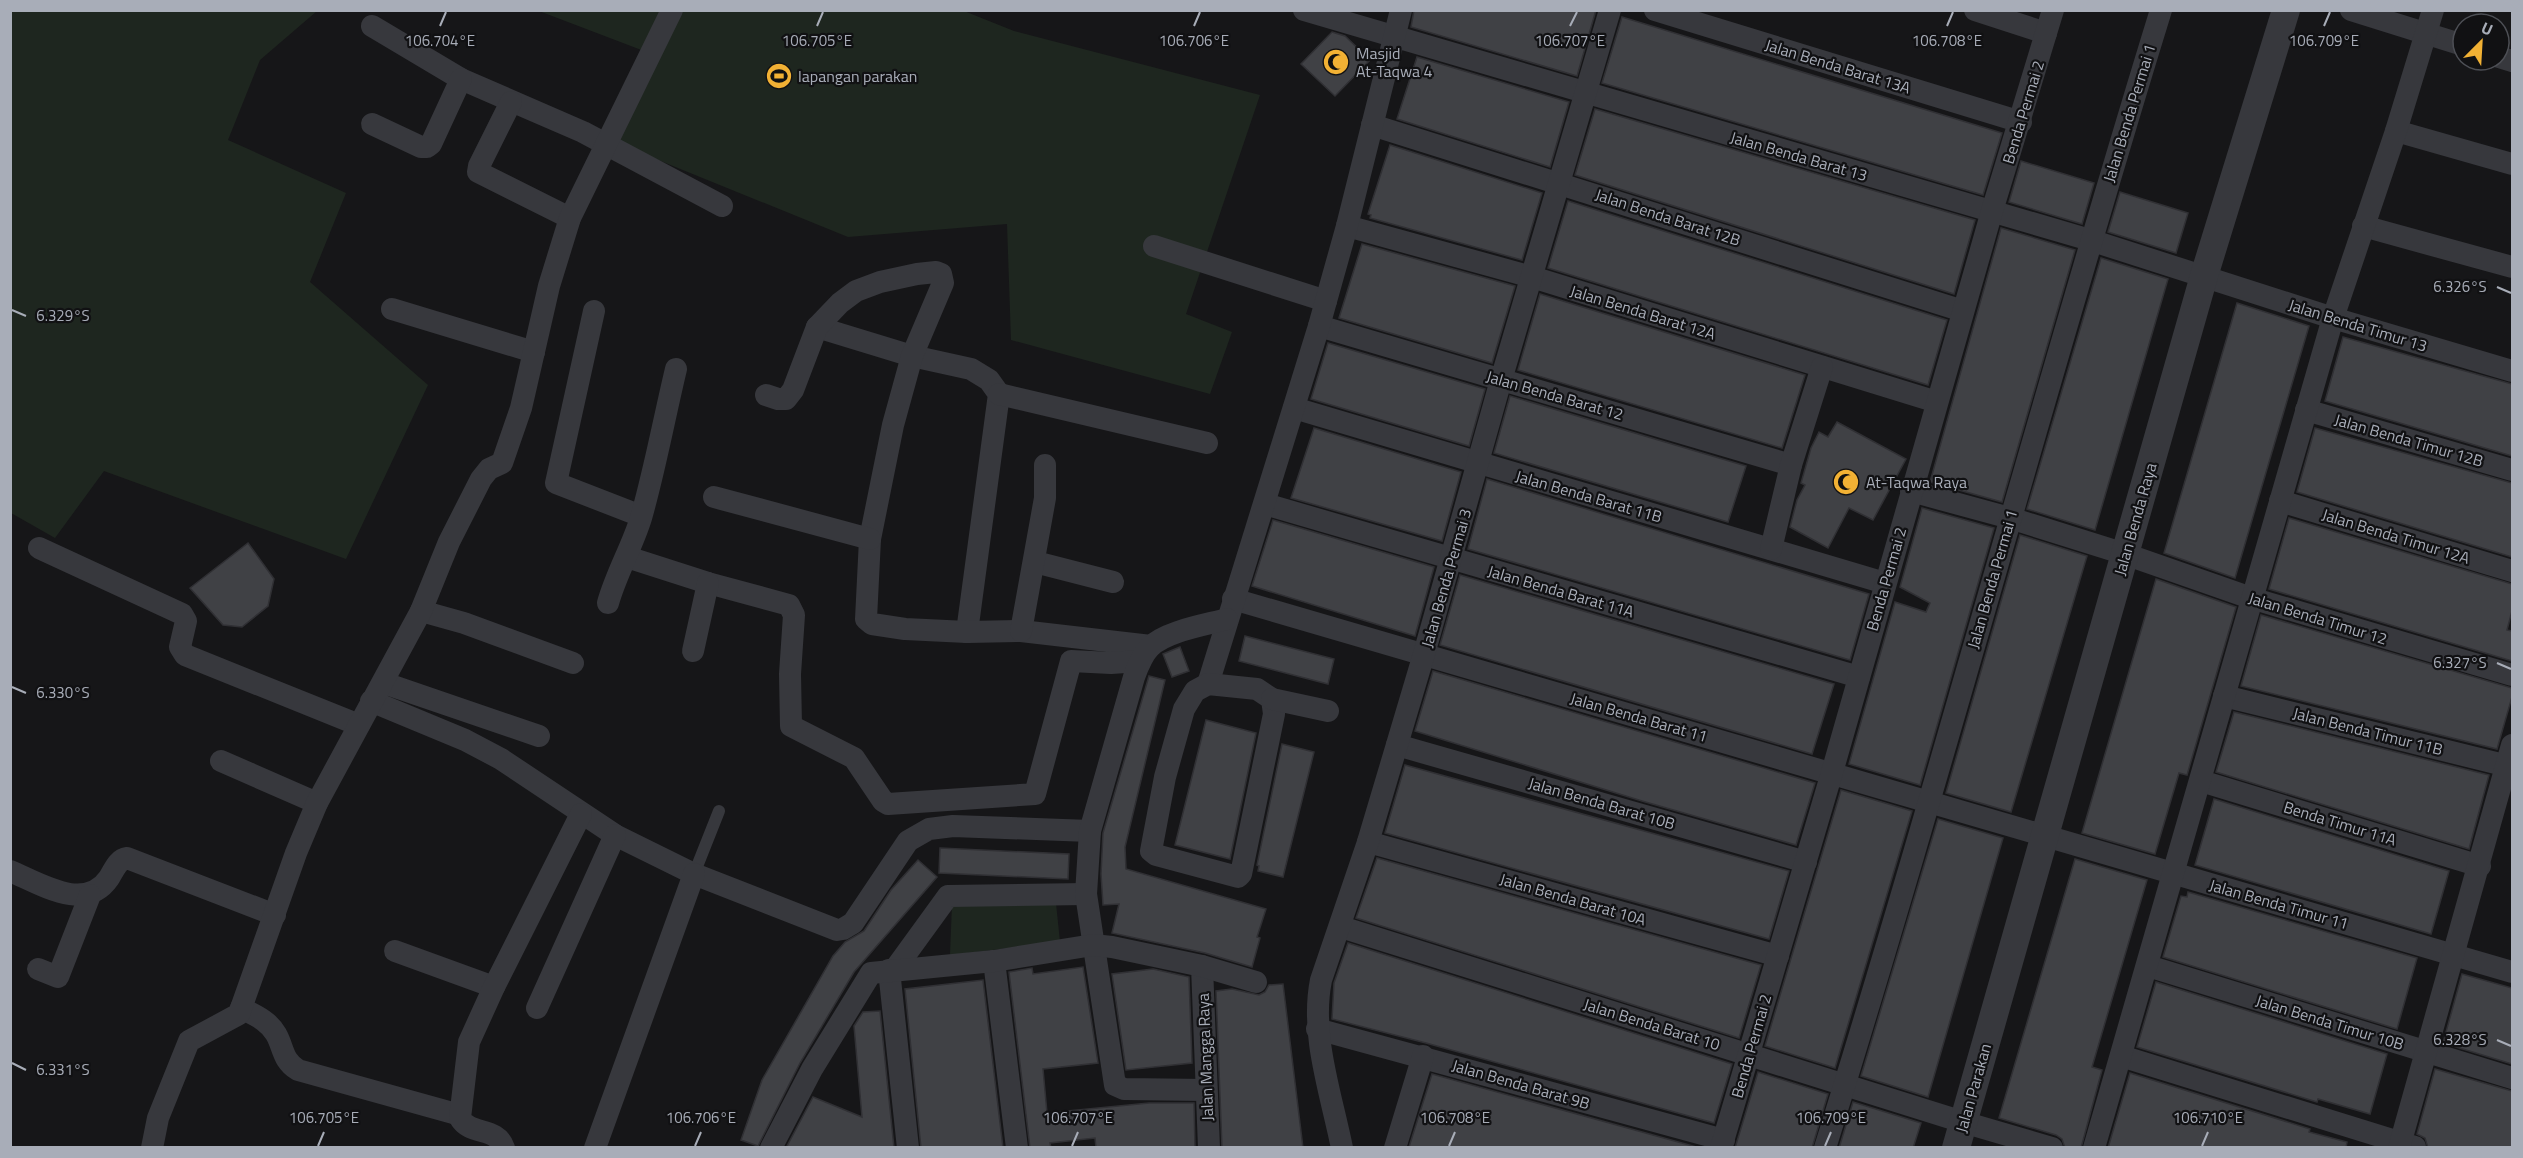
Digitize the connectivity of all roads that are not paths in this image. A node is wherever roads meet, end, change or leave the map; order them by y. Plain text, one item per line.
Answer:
1 (672, 10) edge
2 (1304, 10) edge
3 (1401, 10) edge
4 (1610, 10) edge
5 (1655, 10) edge
6 (1975, 10) edge
7 (2053, 10) edge
8 (2161, 10) edge
9 (2286, 10) edge
10 (2351, 10) edge
11 (2433, 10) edge
12 (372, 26) dead end
13 (2046, 33) junction
14 (2426, 34) junction
15 (1394, 37) junction
16 (2451, 41) edge
17 (461, 79) junction
18 (1586, 94) junction
19 (511, 102) junction
20 (2021, 122) junction
21 (372, 124) dead end
22 (1372, 125) junction
23 (2396, 131) junction
24 (605, 144) junction
25 (2512, 164) edge
26 (1560, 183) junction
27 (722, 206) dead end
28 (1992, 212) junction
29 (570, 218) junction
30 (1347, 226) junction
31 (2363, 226) junction
32 (2090, 240) junction
33 (1154, 246) dead end
34 (2512, 267) edge
35 (2204, 276) junction
36 (1532, 278) junction
37 (1326, 301) junction
38 (392, 309) dead end
39 (594, 311) dead end
40 (1963, 311) junction
41 (2333, 318) junction
42 (1319, 326) junction
43 (817, 327) junction
44 (534, 352) junction
45 (912, 356) junction
46 (1822, 367) junction
47 (676, 369) dead end
48 (2512, 371) edge
49 (1502, 380) junction
50 (999, 394) junction
51 (766, 395) dead end
52 (1937, 402) junction
53 (1294, 408) junction
54 (2306, 410) junction
55 (1207, 443) dead end
56 (1478, 463) junction
57 (1045, 465) dead end
58 (1791, 465) junction
59 (2512, 470) edge
60 (1911, 491) junction
61 (714, 497) dead end
62 (2280, 501) junction
63 (1265, 504) junction
64 (641, 516) junction
65 (2010, 518) junction
66 (870, 539) junction
67 (39, 548) dead end
68 (1771, 549) junction
69 (2125, 554) junction
70 (627, 557) junction
71 (1451, 560) junction
72 (1035, 562) junction
73 (2512, 571) edge
74 (1113, 582) dead end
75 (708, 583) junction
76 (1885, 583) junction
77 (2251, 598) junction
78 (608, 603) dead end
79 (1230, 609) junction
80 (421, 611) junction
81 (967, 632) junction
82 (1021, 632) junction
83 (693, 651) dead end
84 (1145, 653) junction
85 (1424, 654) junction
86 (573, 663) dead end
87 (2512, 675) edge
88 (1859, 676) junction
89 (1208, 684) junction
90 (377, 692) junction
91 (2224, 696) junction
92 (1272, 699) junction
93 (1328, 711) dead end
94 (359, 725) junction
95 (539, 736) dead end
96 (1397, 745) junction
97 (2510, 759) edge
98 (221, 760) dead end
99 (1832, 774) junction
100 (2201, 781) junction
101 (1928, 802) junction
102 (317, 803) junction
103 (719, 811) dead end
104 (581, 814) junction
105 (1090, 831) junction
106 (615, 835) junction
107 (2045, 836) junction
108 (1368, 842) junction
109 (1806, 862) junction
110 (2480, 866) junction
111 (10, 871) edge
112 (2175, 873) junction
113 (694, 874) junction
114 (1086, 894) junction
115 (90, 895) junction
116 (275, 915) junction
117 (1341, 927) junction
118 (1093, 945) junction
119 (395, 951) dead end
120 (2452, 954) junction
121 (1778, 956) junction
122 (994, 960) junction
123 (1202, 966) junction
124 (2148, 966) junction
125 (38, 969) dead end
126 (892, 969) junction
127 (2512, 972) edge
128 (1256, 982) dead end
129 (494, 987) junction
130 (241, 1008) junction
131 (537, 1008) dead end
132 (1989, 1028) joint
133 (1317, 1029) junction
134 (2427, 1052) junction
135 (1749, 1055) junction
136 (1423, 1056) junction
137 (2121, 1056) junction
138 (2512, 1077) edge
139 (1844, 1085) junction
140 (1206, 1090) junction
141 (460, 1115) junction
142 (1960, 1135) edge
143 (1723, 1144) edge
144 (2405, 1146) edge
145 (152, 1148) edge
146 (504, 1148) edge
147 (595, 1148) edge
148 (771, 1148) edge
149 (908, 1148) edge
150 (1017, 1148) edge
151 (1209, 1148) edge
152 (1342, 1148) edge
153 (1395, 1148) edge
154 (1825, 1148) edge
155 (2052, 1148) edge
156 (2094, 1148) edge

1 - 24 street
2 - 15 street, Jalan Benda Barat 13
3 - 15 street
4 - 18 street, Jalan Benda Permai 3
5 - 20 street, Jalan Benda Barat 13A
6 - 13 street
7 - 13 street, Benda Permai 2
8 - 32 street, Jalan Benda Permai 1
9 - 35 street, Jalan Benda Raya
10 - 14 street
11 - 14 street
12 - 17 street
13 - 20 street, Benda Permai 2
14 - 16 street
14 - 23 street
15 - 18 street, Jalan Benda Barat 13
15 - 22 street
17 - 19 street
17 - 21 street
18 - 26 street, Jalan Benda Permai 3
18 - 28 street, Jalan Benda Barat 13
19 - 24 street
19 - 29 street
20 - 28 street, Benda Permai 2
22 - 26 street, Jalan Benda Barat 12B
22 - 30 street
23 - 25 street
23 - 31 street
24 - 27 street
24 - 29 street
26 - 36 street, Jalan Benda Permai 3
26 - 40 street, Jalan Benda Barat 12B
28 - 32 street, Jalan Benda Barat 13
28 - 40 street, Benda Permai 2
29 - 44 street
30 - 36 street, Jalan Benda Barat 12A
30 - 37 street
31 - 34 street
31 - 41 street
32 - 35 street, Jalan Benda Barat 13
32 - 65 street, Jalan Benda Permai 1
33 - 37 street
35 - 41 street, Jalan Benda Timur 13
35 - 69 street, Jalan Benda Raya
36 - 46 street, Jalan Benda Barat 12A
36 - 49 street, Jalan Benda Permai 3
37 - 42 street
38 - 44 street
39 - 64 street
40 - 52 street, Benda Permai 2
41 - 48 street, Jalan Benda Timur 13
41 - 54 street
42 - 49 street, Jalan Benda Barat 12
42 - 53 street
43 - 45 street
43 - 45 street
43 - 51 street
44 - 80 street
45 - 50 street
45 - 66 street
46 - 52 street, Jalan Benda Barat 12A
46 - 58 street
47 - 64 street
49 - 56 street, Jalan Benda Permai 3
49 - 58 street, Jalan Benda Barat 12
50 - 55 street
50 - 81 street
52 - 60 street, Benda Permai 2
53 - 56 street, Jalan Benda Barat 11B
53 - 63 street
54 - 59 street, Jalan Benda Timur 12B
54 - 62 street
56 - 68 street, Jalan Benda Barat 11B
56 - 71 street, Jalan Benda Permai 3
57 - 72 street
58 - 68 street
60 - 65 street
60 - 76 street, Benda Permai 2
61 - 66 street
62 - 73 street, Jalan Benda Timur 12A
62 - 77 street
63 - 71 street, Jalan Benda Barat 11A
63 - 79 street
64 - 70 street
65 - 69 street
65 - 101 street, Jalan Benda Permai 1
66 - 81 street
67 - 94 street
68 - 76 street, Jalan Benda Barat 11B
69 - 77 street, Jalan Benda Timur 12
69 - 107 street, Jalan Benda Raya
70 - 75 street
70 - 78 street
71 - 85 street, Jalan Benda Permai 3
71 - 88 street, Jalan Benda Barat 11A
72 - 74 street
72 - 82 street
75 - 83 street
75 - 84 street
76 - 88 street, Benda Permai 2
77 - 87 street, Jalan Benda Timur 12
77 - 91 street
79 - 84 street
79 - 85 street, Jalan Benda Barat 11
79 - 89 street
80 - 86 street
80 - 90 street
81 - 82 street
82 - 84 street
84 - 105 street
85 - 96 street, Jalan Benda Permai 3
85 - 99 street, Jalan Benda Barat 11
88 - 99 street, Benda Permai 2
89 - 92 street
89 - 92 street
90 - 94 street
90 - 95 street
90 - 104 street
91 - 97 street, Jalan Benda Timur 11B
91 - 100 street
92 - 93 street
94 - 102 street
96 - 108 street, Jalan Benda Permai 3
96 - 109 street, Jalan Benda Barat 10B
97 - 110 street
98 - 102 street
99 - 101 street, Jalan Benda Barat 11
99 - 109 street, Benda Permai 2
100 - 110 street, Benda Timur 11A
100 - 112 street
101 - 107 street, Jalan Benda Barat 11
101 - 139 street, Jalan Benda Permai 1
102 - 116 street
103 - 113 lane
104 - 106 street
104 - 129 street
105 - 113 street
105 - 114 street
106 - 113 street
106 - 131 street
107 - 112 street, Jalan Benda Timur 11
107 - 132 street, Jalan Benda Raya
108 - 117 street, Jalan Benda Permai 3
108 - 121 street, Jalan Benda Barat 10A
109 - 121 street, Benda Permai 2
110 - 120 street
111 - 115 street
112 - 120 street, Jalan Benda Timur 11
112 - 124 street
113 - 147 street
114 - 118 street
114 - 126 street
115 - 116 street
115 - 125 street
116 - 130 street
117 - 133 street, Jalan Benda Permai 3
117 - 135 street, Jalan Benda Barat 10
118 - 122 street, Jalan Mangga Raya
118 - 123 street, Jalan Mangga Raya
118 - 140 street
119 - 129 street
120 - 127 street, Jalan Benda Timur 11
120 - 134 street
121 - 135 street, Benda Permai 2
122 - 126 street, Jalan Mangga Raya
122 - 150 street
123 - 128 street, Jalan Mangga Raya
123 - 140 street, Jalan Mangga Raya
124 - 134 street, Jalan Benda Timur 10B
124 - 137 street
126 - 148 street
126 - 149 street
129 - 141 street
130 - 141 street
130 - 145 street
132 - 142 street, Jalan Parakan
133 - 136 street, Jalan Benda Barat 9B
133 - 152 street, Jalan Benda Permai 3
134 - 138 street, Jalan Benda Timur 10B
134 - 144 street
135 - 139 street, Jalan Benda Barat 10
135 - 143 street, Benda Permai 2
136 - 143 street, Jalan Benda Barat 9B
136 - 153 street
137 - 144 street
137 - 156 street
139 - 142 street, Jalan Benda Barat 10
139 - 154 street, Jalan Benda Permai 1
140 - 151 street, Jalan Mangga Raya
141 - 146 street
142 - 155 street, Jalan Benda Barat 10

